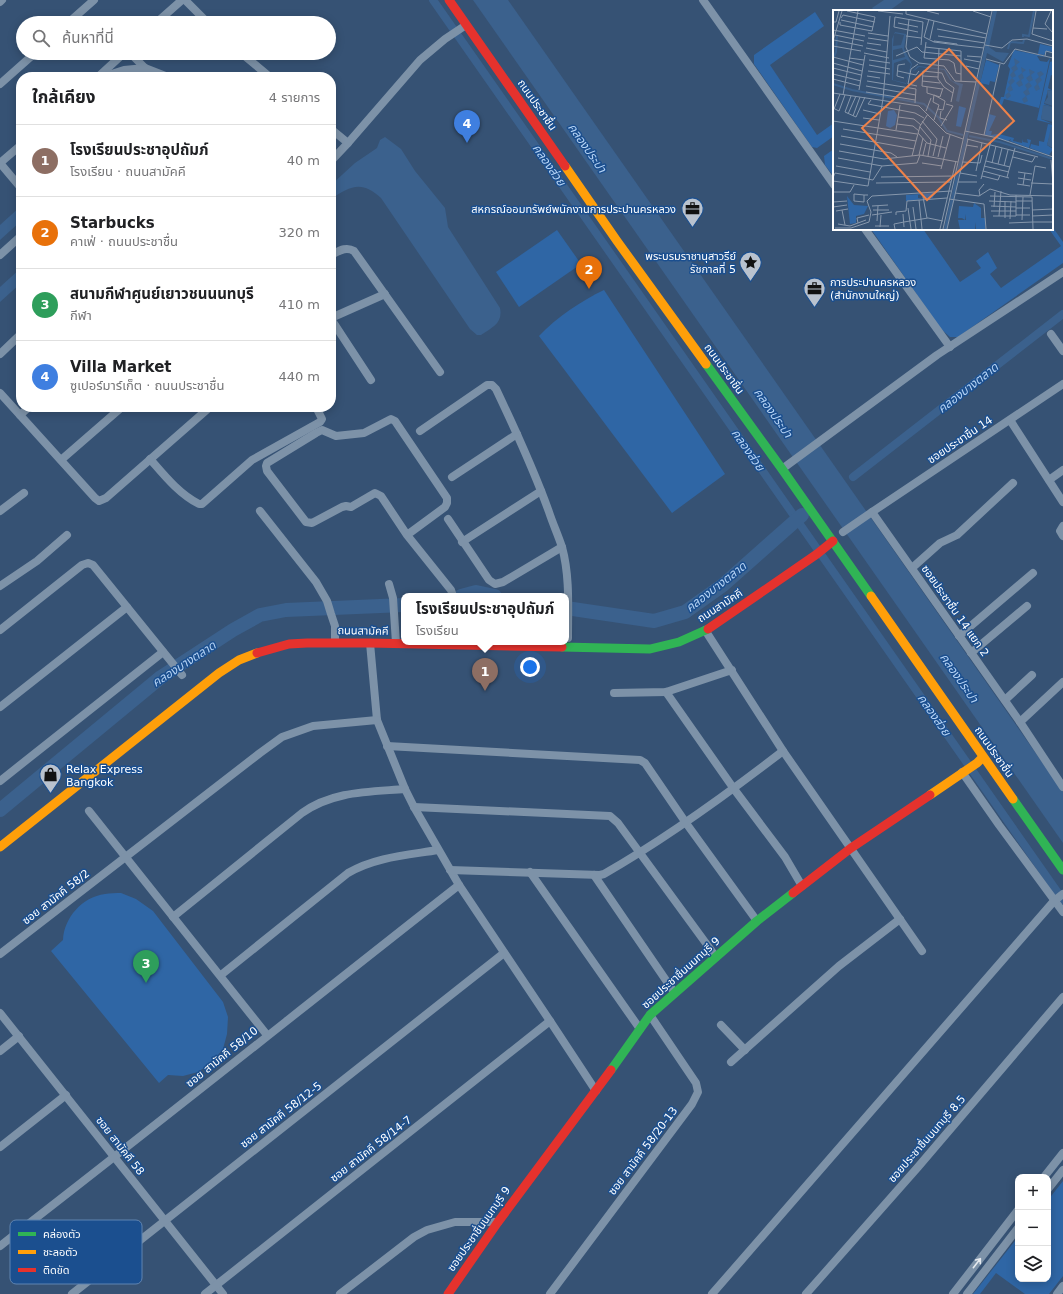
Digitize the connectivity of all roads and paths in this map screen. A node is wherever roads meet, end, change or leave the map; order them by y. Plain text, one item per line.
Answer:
1 (2, 0) edge
2 (94, 0) edge
3 (182, 0) edge
4 (185, 0) edge
5 (449, 0) edge
6 (703, 0) edge
7 (0, 2) edge
8 (76, 16) edge
9 (164, 16) edge
10 (201, 16) edge
11 (463, 27) junction
12 (26, 60) edge
13 (116, 60) edge
14 (137, 60) edge
15 (249, 60) edge
16 (145, 68) junction
17 (103, 72) edge
18 (118, 72) edge
19 (155, 72) edge
20 (264, 72) edge
21 (0, 84) edge
22 (336, 133) edge
23 (348, 143) junction
24 (16, 149) edge
25 (336, 156) edge
26 (0, 163) edge
27 (16, 182) edge
28 (833, 184) edge
29 (866, 230) edge
30 (16, 241) edge
31 (336, 253) edge
32 (0, 255) edge
33 (1063, 272) edge
34 (385, 294) junction
35 (336, 316) edge
36 (336, 326) edge
37 (1051, 334) dead end
38 (16, 339) edge
39 (950, 347) junction
40 (1063, 351) edge
41 (0, 354) edge
42 (440, 372) dead end
43 (371, 380) dead end
44 (1063, 384) edge
45 (0, 393) edge
46 (16, 411) edge
47 (17, 412) edge
48 (23, 412) edge
49 (116, 412) edge
50 (204, 412) edge
51 (319, 412) edge
52 (20, 415) junction
53 (1010, 420) junction
54 (420, 431) dead end
55 (517, 434) junction
56 (150, 459) junction
57 (61, 460) junction
58 (782, 469) junction
59 (1063, 470) edge
60 (452, 478) dead end
61 (1049, 480) junction
62 (1013, 483) dead end
63 (541, 491) junction
64 (24, 493) dead end
65 (1063, 502) edge
66 (0, 511) edge
67 (260, 511) dead end
68 (871, 513) junction
69 (448, 519) dead end
70 (1063, 526) edge
71 (843, 532) dead end
72 (66, 535) dead end
73 (407, 535) junction
74 (1063, 536) edge
75 (833, 541) junction
76 (462, 542) junction
77 (562, 547) junction
78 (912, 568) junction
79 (1033, 573) dead end
80 (389, 584) dead end
81 (0, 586) edge
82 (452, 593) edge
83 (568, 593) edge
84 (1027, 606) dead end
85 (126, 607) junction
86 (0, 630) edge
87 (705, 630) junction
88 (959, 636) junction
89 (335, 643) junction
90 (370, 643) junction
91 (396, 643) junction
92 (401, 643) edge
93 (498, 645) edge
94 (163, 652) junction
95 (971, 653) junction
96 (732, 670) junction
97 (182, 675) dead end
98 (1032, 675) dead end
99 (1063, 682) edge
100 (666, 692) junction
101 (614, 693) dead end
102 (1005, 700) junction
103 (0, 707) edge
104 (377, 720) junction
105 (1020, 722) junction
106 (387, 746) junction
107 (784, 751) junction
108 (980, 760) junction
109 (964, 771) junction
110 (0, 781) edge
111 (1063, 787) edge
112 (405, 789) junction
113 (734, 789) junction
114 (414, 807) junction
115 (89, 811) dead end
116 (686, 823) junction
117 (0, 847) edge
118 (851, 848) junction
119 (438, 850) junction
120 (640, 854) junction
121 (125, 856) junction
122 (450, 870) junction
123 (1063, 870) edge
124 (530, 872) junction
125 (594, 875) junction
126 (459, 885) junction
127 (802, 886) junction
128 (1063, 894) edge
129 (1055, 900) junction
130 (1063, 912) edge
131 (174, 917) junction
132 (900, 919) junction
133 (757, 920) junction
134 (922, 951) dead end
135 (504, 953) junction
136 (0, 954) edge
137 (716, 957) junction
138 (220, 975) junction
139 (674, 992) junction
140 (1063, 997) edge
141 (0, 1012) edge
142 (650, 1015) junction
143 (550, 1021) junction
144 (721, 1025) dead end
145 (640, 1028) junction
146 (267, 1035) junction
147 (19, 1036) junction
148 (0, 1050) edge
149 (745, 1050) junction
150 (731, 1062) dead end
151 (596, 1091) junction
152 (66, 1095) junction
153 (0, 1147) edge
154 (1063, 1153) edge
155 (114, 1157) junction
156 (1063, 1170) edge
157 (1046, 1174) edge
158 (1051, 1185) edge
159 (1015, 1214) edge
160 (33, 1220) edge
161 (165, 1221) junction
162 (498, 1222) junction
163 (1015, 1232) edge
164 (10, 1238) edge
165 (142, 1239) edge
166 (0, 1246) edge
167 (85, 1284) edge
168 (216, 1285) junction
169 (1063, 1286) edge
170 (72, 1294) edge
171 (204, 1294) edge
172 (223, 1294) edge
173 (340, 1294) edge
174 (448, 1294) edge
175 (550, 1294) edge
176 (712, 1294) edge
177 (806, 1294) edge
178 (953, 1294) edge
179 (967, 1294) edge
180 (1057, 1294) edge

1 - 7 street
2 - 8 street
3 - 9 street
4 - 10 street
5 - 11 main road, ถนนประชาชื่น
6 - 28 street
11 - 23 street
11 - 58 main road, ถนนประชาชื่น
12 - 21 street
13 - 17 street
14 - 16 street
15 - 20 street
16 - 18 street
16 - 19 street
22 - 23 street
23 - 25 street
24 - 26 street
26 - 27 street
29 - 39 street
30 - 32 street
31 - 34 street
33 - 39 street
34 - 35 street
34 - 42 street
36 - 43 street
37 - 40 street
38 - 41 street
39 - 58 street
44 - 53 street, ซอยประชาชื่น 14
45 - 46 street
47 - 52 street
48 - 52 street
49 - 57 street
50 - 56 street
51 - 56 street
52 - 57 street
53 - 61 street
53 - 68 street, ซอยประชาชื่น 14
54 - 55 street
55 - 60 street
55 - 63 street
56 - 57 street
58 - 75 main road, ถนนประชาชื่น
59 - 61 street
61 - 65 street
62 - 78 street
63 - 76 street
63 - 77 street
64 - 66 street
67 - 89 street
68 - 71 street, ซอยประชาชื่น 14
68 - 78 street, ซอยประชาชื่น 14 แยก 2
69 - 76 street
70 - 74 street
72 - 81 street
73 - 73 street
73 - 82 street
75 - 87 main road, ถนนสามัคคี
75 - 108 main road, ถนนประชาชื่น
76 - 77 street
77 - 83 street
78 - 88 street, ซอยประชาชื่น 14 แยก 2
79 - 88 street
80 - 91 street
84 - 95 street
85 - 86 street
85 - 94 street
85 - 103 street
87 - 93 main road, ถนนสามัคคี
87 - 96 street
88 - 95 street, ซอยประชาชื่น 14 แยก 2
89 - 90 main road, ถนนสามัคคี
89 - 117 main road, ถนนสามัคคี
90 - 91 main road, ถนนสามัคคี
90 - 104 street
91 - 92 main road, ถนนสามัคคี
94 - 97 street
94 - 110 street
95 - 102 street, ซอยประชาชื่น 14 แยก 2
96 - 100 street
96 - 107 street
98 - 102 street
99 - 105 street
100 - 101 street
100 - 113 street
102 - 105 street, ซอยประชาชื่น 14 แยก 2
104 - 106 street
104 - 121 street, ซอย สามัคคี 58/2
105 - 111 street, ซอยประชาชื่น 14 แยก 2
106 - 112 street
106 - 116 street
107 - 113 street
107 - 118 street
108 - 109 main road, ซอยประชาชื่นนนทบุรี 9
108 - 123 main road, ถนนประชาชื่น
109 - 118 main road, ซอยประชาชื่นนนทบุรี 9
109 - 129 street
112 - 114 street
112 - 131 street
113 - 116 street
113 - 127 street
114 - 119 street
114 - 120 street
115 - 121 street
116 - 120 street
116 - 133 street
118 - 127 main road, ซอยประชาชื่นนนทบุรี 9
118 - 132 street
119 - 122 street
119 - 138 street
120 - 125 street
120 - 137 street
121 - 131 street
121 - 136 street, ซอย สามัคคี 58/2
122 - 124 street
122 - 126 street
124 - 125 street
124 - 145 street
125 - 139 street
126 - 135 street
126 - 146 street, ซอย สามัคคี 58/10
127 - 133 main road, ซอยประชาชื่นนนทบุรี 9
128 - 129 street
129 - 130 street
129 - 176 street
131 - 138 street
132 - 134 street
132 - 149 street
133 - 137 main road, ซอยประชาชื่นนนทบุรี 9
135 - 143 street
135 - 161 street, ซอย สามัคคี 58/12-5
137 - 139 main road, ซอยประชาชื่นนนทบุรี 9
138 - 146 street
139 - 142 main road, ซอยประชาชื่นนนทบุรี 9
140 - 177 street, ซอยประชาชื่นนนทบุรี 8.5
141 - 147 street, ซอย สามัคคี 58
142 - 145 main road, ซอยประชาชื่นนนทบุรี 9
142 - 175 street, ซอย สามัคคี 58/20-13
143 - 151 street
143 - 168 street, ซอย สามัคคี 58/14-7
144 - 149 street
145 - 151 main road, ซอยประชาชื่นนนทบุรี 9
146 - 155 street, ซอย สามัคคี 58/10
147 - 148 street
147 - 152 street, ซอย สามัคคี 58
149 - 150 street
151 - 162 main road, ซอยประชาชื่นนนทบุรี 9
152 - 153 street
152 - 155 street, ซอย สามัคคี 58
154 - 157 street
155 - 160 street, ซอย สามัคคี 58/10
155 - 161 street, ซอย สามัคคี 58
156 - 158 street
178 -> 159 street
161 - 165 street, ซอย สามัคคี 58/12-5
161 - 168 street, ซอย สามัคคี 58
162 - 173 street
162 - 174 main road, ซอยประชาชื่นนนทบุรี 9
163 - 179 street
164 - 166 street, ซอย สามัคคี 58/10
167 - 170 street, ซอย สามัคคี 58/12-5
168 - 171 street, ซอย สามัคคี 58/14-7
168 - 172 street, ซอย สามัคคี 58
169 - 180 street

